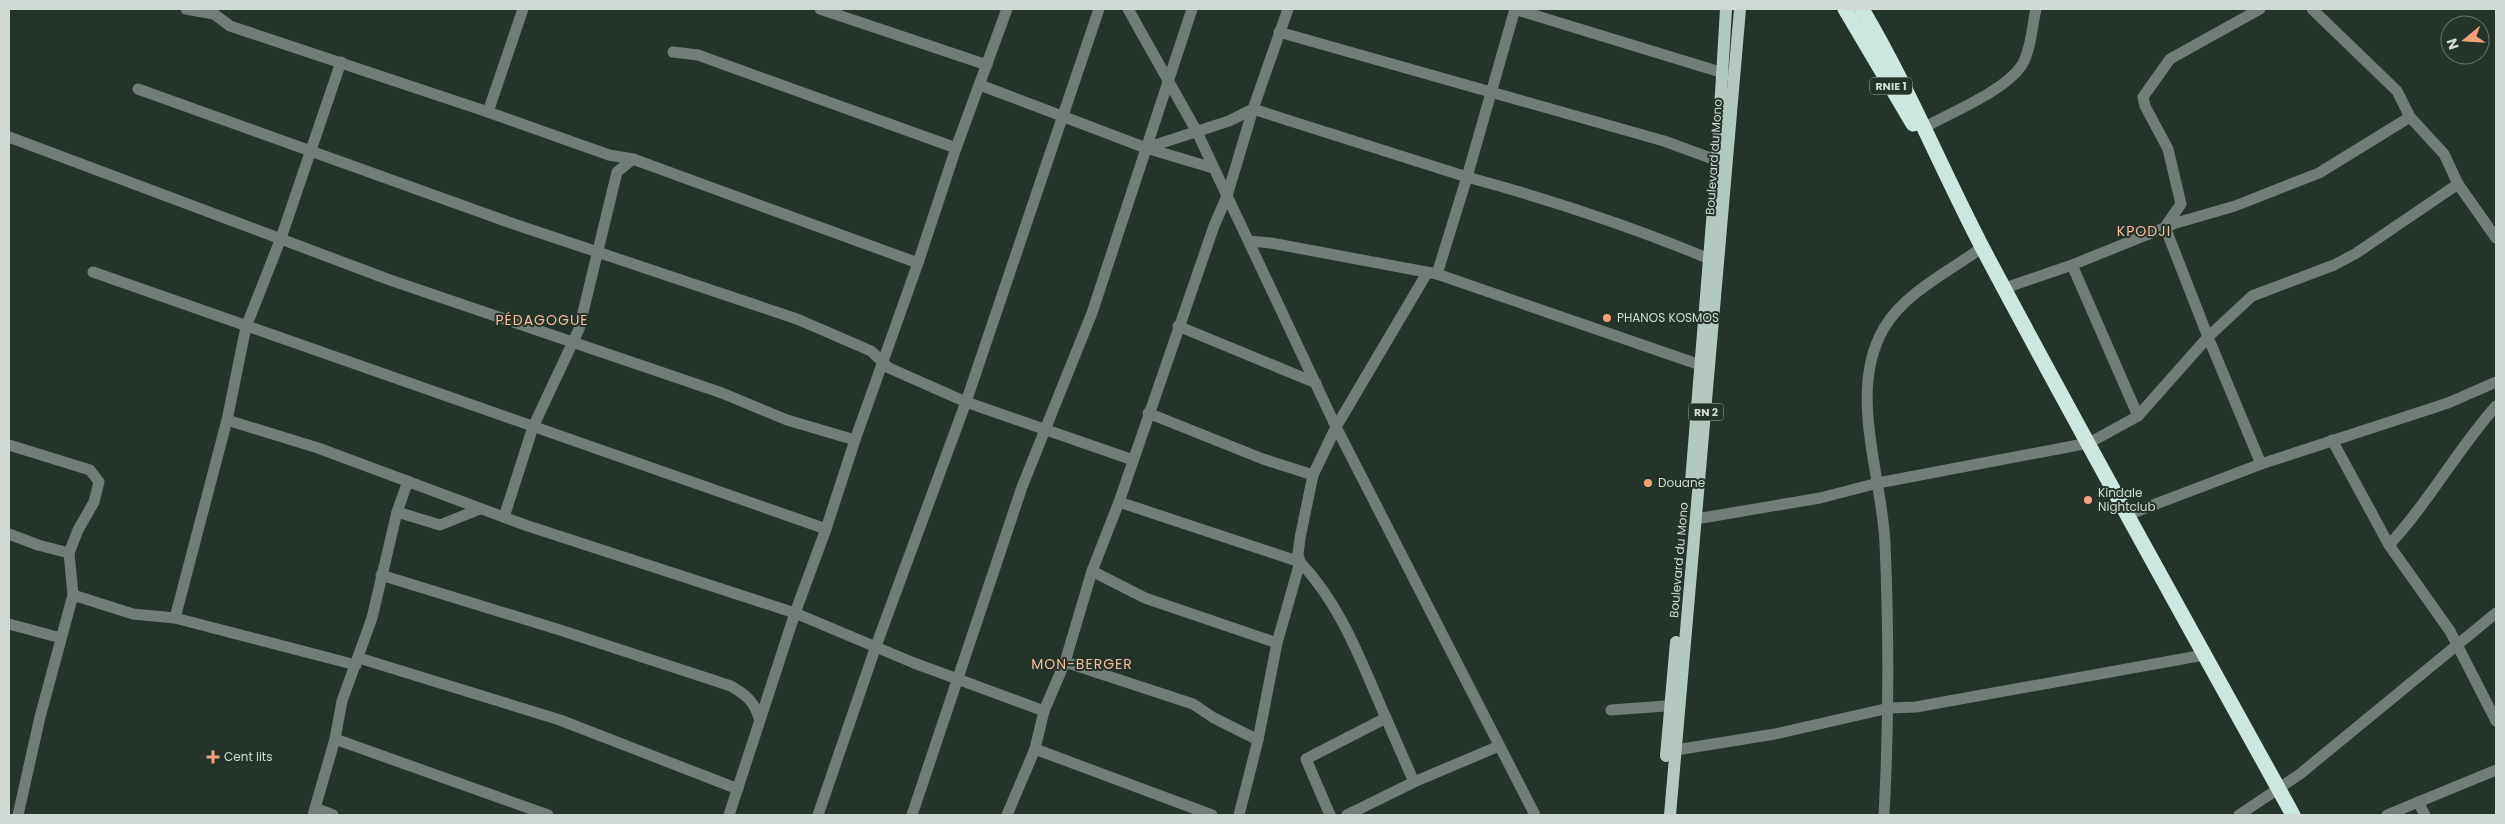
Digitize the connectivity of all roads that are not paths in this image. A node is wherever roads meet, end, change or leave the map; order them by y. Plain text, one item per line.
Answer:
1 (186, 9) edge
2 (523, 9) edge
3 (820, 9) edge
4 (1007, 9) edge
5 (1099, 9) edge
6 (1128, 9) edge
7 (1192, 9) edge
8 (1288, 9) edge
9 (1515, 9) edge
10 (1726, 9) edge
11 (1740, 9) edge
12 (1845, 9) edge
13 (1862, 9) edge
14 (2036, 9) edge
15 (2260, 9) edge
16 (2312, 9) edge
17 (213, 11) edge
18 (1279, 32) junction
19 (673, 52) dead end
20 (341, 62) junction
21 (987, 65) junction
22 (1729, 74) junction
23 (1168, 79) junction
24 (980, 86) junction
25 (138, 89) dead end
26 (1492, 93) junction
27 (1253, 109) junction
28 (488, 112) junction
29 (1064, 116) junction
30 (2410, 116) junction
31 (1925, 127) junction
32 (1197, 132) junction
33 (9, 136) edge
34 (956, 148) junction
35 (1146, 148) junction
36 (311, 150) junction
37 (609, 155) junction
38 (633, 159) junction
39 (1723, 162) junction
40 (1939, 162) junction
41 (1213, 168) junction
42 (617, 172) junction
43 (1467, 177) junction
44 (2458, 184) junction
45 (1227, 196) junction
46 (2165, 227) junction
47 (281, 238) junction
48 (2496, 238) edge
49 (1249, 241) junction
50 (1983, 247) junction
51 (598, 253) junction
52 (1714, 261) junction
53 (918, 263) junction
54 (2072, 265) junction
55 (93, 272) dead end
56 (1432, 273) junction
57 (2005, 288) junction
58 (246, 326) junction
59 (1178, 326) junction
60 (2208, 337) junction
61 (574, 342) junction
62 (882, 363) junction
63 (1705, 367) junction
64 (2496, 382) edge
65 (1316, 383) junction
66 (966, 402) junction
67 (2496, 406) edge
68 (1148, 413) junction
69 (2138, 416) junction
70 (227, 420) junction
71 (533, 427) junction
72 (1336, 427) junction
73 (1046, 432) junction
74 (855, 440) junction
75 (2332, 440) junction
76 (2090, 443) junction
77 (9, 445) edge
78 (1133, 460) junction
79 (2261, 464) junction
80 (1313, 475) junction
81 (408, 482) junction
82 (1878, 483) junction
83 (1119, 502) junction
84 (480, 509) junction
85 (397, 512) junction
86 (2127, 515) junction
87 (504, 517) junction
88 (1696, 519) junction
89 (826, 529) junction
90 (9, 534) edge
91 (2389, 545) junction
92 (69, 553) junction
93 (1300, 562) junction
94 (1092, 571) junction
95 (380, 575) junction
96 (73, 594) junction
97 (795, 613) junction
98 (2496, 613) edge
99 (176, 618) junction
100 (9, 624) edge
101 (61, 638) junction
102 (1277, 643) junction
103 (2458, 643) junction
104 (876, 646) junction
105 (2204, 655) junction
106 (358, 661) junction
107 (1065, 662) junction
108 (958, 678) junction
109 (1675, 705) junction
110 (1889, 708) junction
111 (1610, 710) dead end
112 (1044, 711) junction
113 (759, 718) junction
114 (1386, 718) junction
115 (2496, 720) edge
116 (335, 739) junction
117 (1258, 740) junction
118 (1499, 746) junction
119 (1034, 749) junction
120 (1676, 750) junction
121 (2496, 770) edge
122 (1414, 782) junction
123 (2278, 788) junction
124 (738, 789) junction
125 (2418, 802) junction
126 (314, 812) edge
127 (18, 815) edge
128 (333, 815) edge
129 (548, 815) edge
130 (728, 815) edge
131 (818, 815) edge
132 (912, 815) edge
133 (1007, 815) edge
134 (1212, 815) edge
135 (1239, 815) edge
136 (1330, 815) edge
137 (1346, 815) edge
138 (1535, 815) edge
139 (1662, 815) edge
140 (1670, 815) edge
141 (1884, 815) edge
142 (2240, 815) edge
143 (2293, 815) edge
144 (2387, 815) edge
145 (2425, 815) edge

1 - 17 street
2 - 28 street
3 - 21 street
4 - 21 street
5 - 29 street
6 - 23 street
7 - 23 street
8 - 18 street
9 - 22 street
9 - 26 street
10 - 22 main road, Boulevard du Mono / RN 2
11 - 22 main road, Boulevard du Mono / RN 2
12 - 40 highway, RNIE 1
13 - 31 highway, RNIE 1
14 - 31 street
15 - 46 street
16 - 30 street
17 - 20 street
18 - 26 street
18 - 27 street
19 - 34 street
20 - 28 street
20 - 36 street
21 - 24 street
22 - 39 main road, Boulevard du Mono / RN 2
23 - 32 street
23 - 35 street
24 - 29 street
24 - 34 street
25 - 36 street
26 - 39 street
26 - 43 street
27 - 32 street
27 - 43 street
27 - 45 street
28 - 37 street
29 - 35 street
29 - 66 street
30 - 44 street
30 - 46 street
31 - 40 highway, RNIE 1
32 - 35 street
32 - 41 street
33 - 47 street
34 - 53 street
35 - 41 street
35 - 73 street
36 - 47 street
36 - 51 street
37 - 38 street
37 - 42 street
38 - 42 street
38 - 53 street
39 - 52 main road, Boulevard du Mono / RN 2
40 - 50 highway, RNIE 1
41 - 45 street
42 - 51 street
43 - 52 street
43 - 56 street
44 - 48 street
44 - 60 street
45 - 49 street
45 - 59 street
46 - 54 street
46 - 60 street
47 - 58 street
47 - 61 street
49 - 56 street
49 - 65 street
50 - 57 highway, RNIE 1
50 - 82 street
51 - 61 street
51 - 62 street
52 - 63 main road, Boulevard du Mono / RN 2
53 - 62 street
54 - 57 street
54 - 69 street
55 - 58 street
56 - 63 street
56 - 72 street
57 - 76 highway, RNIE 1
58 - 70 street
58 - 71 street
59 - 65 street
59 - 68 street
60 - 69 street
60 - 79 street
61 - 71 street
61 - 74 street
62 - 66 street
62 - 74 street
63 - 88 main road, Boulevard du Mono / RN 2
63 - 109 main road, Boulevard du Mono / RN 2
64 - 75 street
65 - 72 street
66 - 73 street
66 - 104 street
67 - 91 street
68 - 78 street
68 - 80 street
69 - 76 street
70 - 81 street
70 - 99 street
71 - 87 street
71 - 89 street
72 - 80 street
72 - 118 street
73 - 78 street
73 - 108 street
74 - 89 street
75 - 79 street
75 - 91 street
76 - 82 street
76 - 86 highway, RNIE 1
77 - 92 street
78 - 83 street
79 - 86 street
80 - 93 street
81 - 84 street
81 - 85 street
82 - 88 street
82 - 110 street
83 - 93 street
83 - 94 street
84 - 85 street
84 - 87 street
85 - 95 street
86 - 105 highway, RNIE 1
87 - 97 street
88 - 109 main road, Boulevard du Mono / RN 2
89 - 97 street
90 - 92 street
91 - 103 street
92 - 96 street
93 - 102 street
93 - 114 street
94 - 102 street
94 - 107 street
95 - 106 street
95 - 113 street
96 - 99 street
96 - 101 street
97 - 104 street
97 - 113 street
98 - 103 street
99 - 106 street
100 - 101 street
101 - 127 street
102 - 117 street
103 - 115 street
103 - 123 street
104 - 108 street
104 - 131 street
105 - 110 street
105 - 123 highway, RNIE 1
106 - 116 street
106 - 124 street
107 - 112 street
107 - 117 street
108 - 112 street
108 - 132 street
109 - 111 street
109 - 120 main road, Boulevard du Mono / RN 2
109 - 139 main road, Boulevard du Mono / RN 2
110 - 120 street
110 - 141 street
112 - 119 street
113 - 124 street
114 - 122 street
114 - 136 street
116 - 126 street
116 - 129 street
117 - 135 street
118 - 122 street
118 - 138 street
119 - 133 street
119 - 134 street
120 - 140 main road, Boulevard du Mono / RN 2
121 - 125 street
122 - 137 street
123 - 142 street
123 - 143 highway, RNIE 1
124 - 130 street
125 - 144 street
125 - 145 street
126 - 128 street

